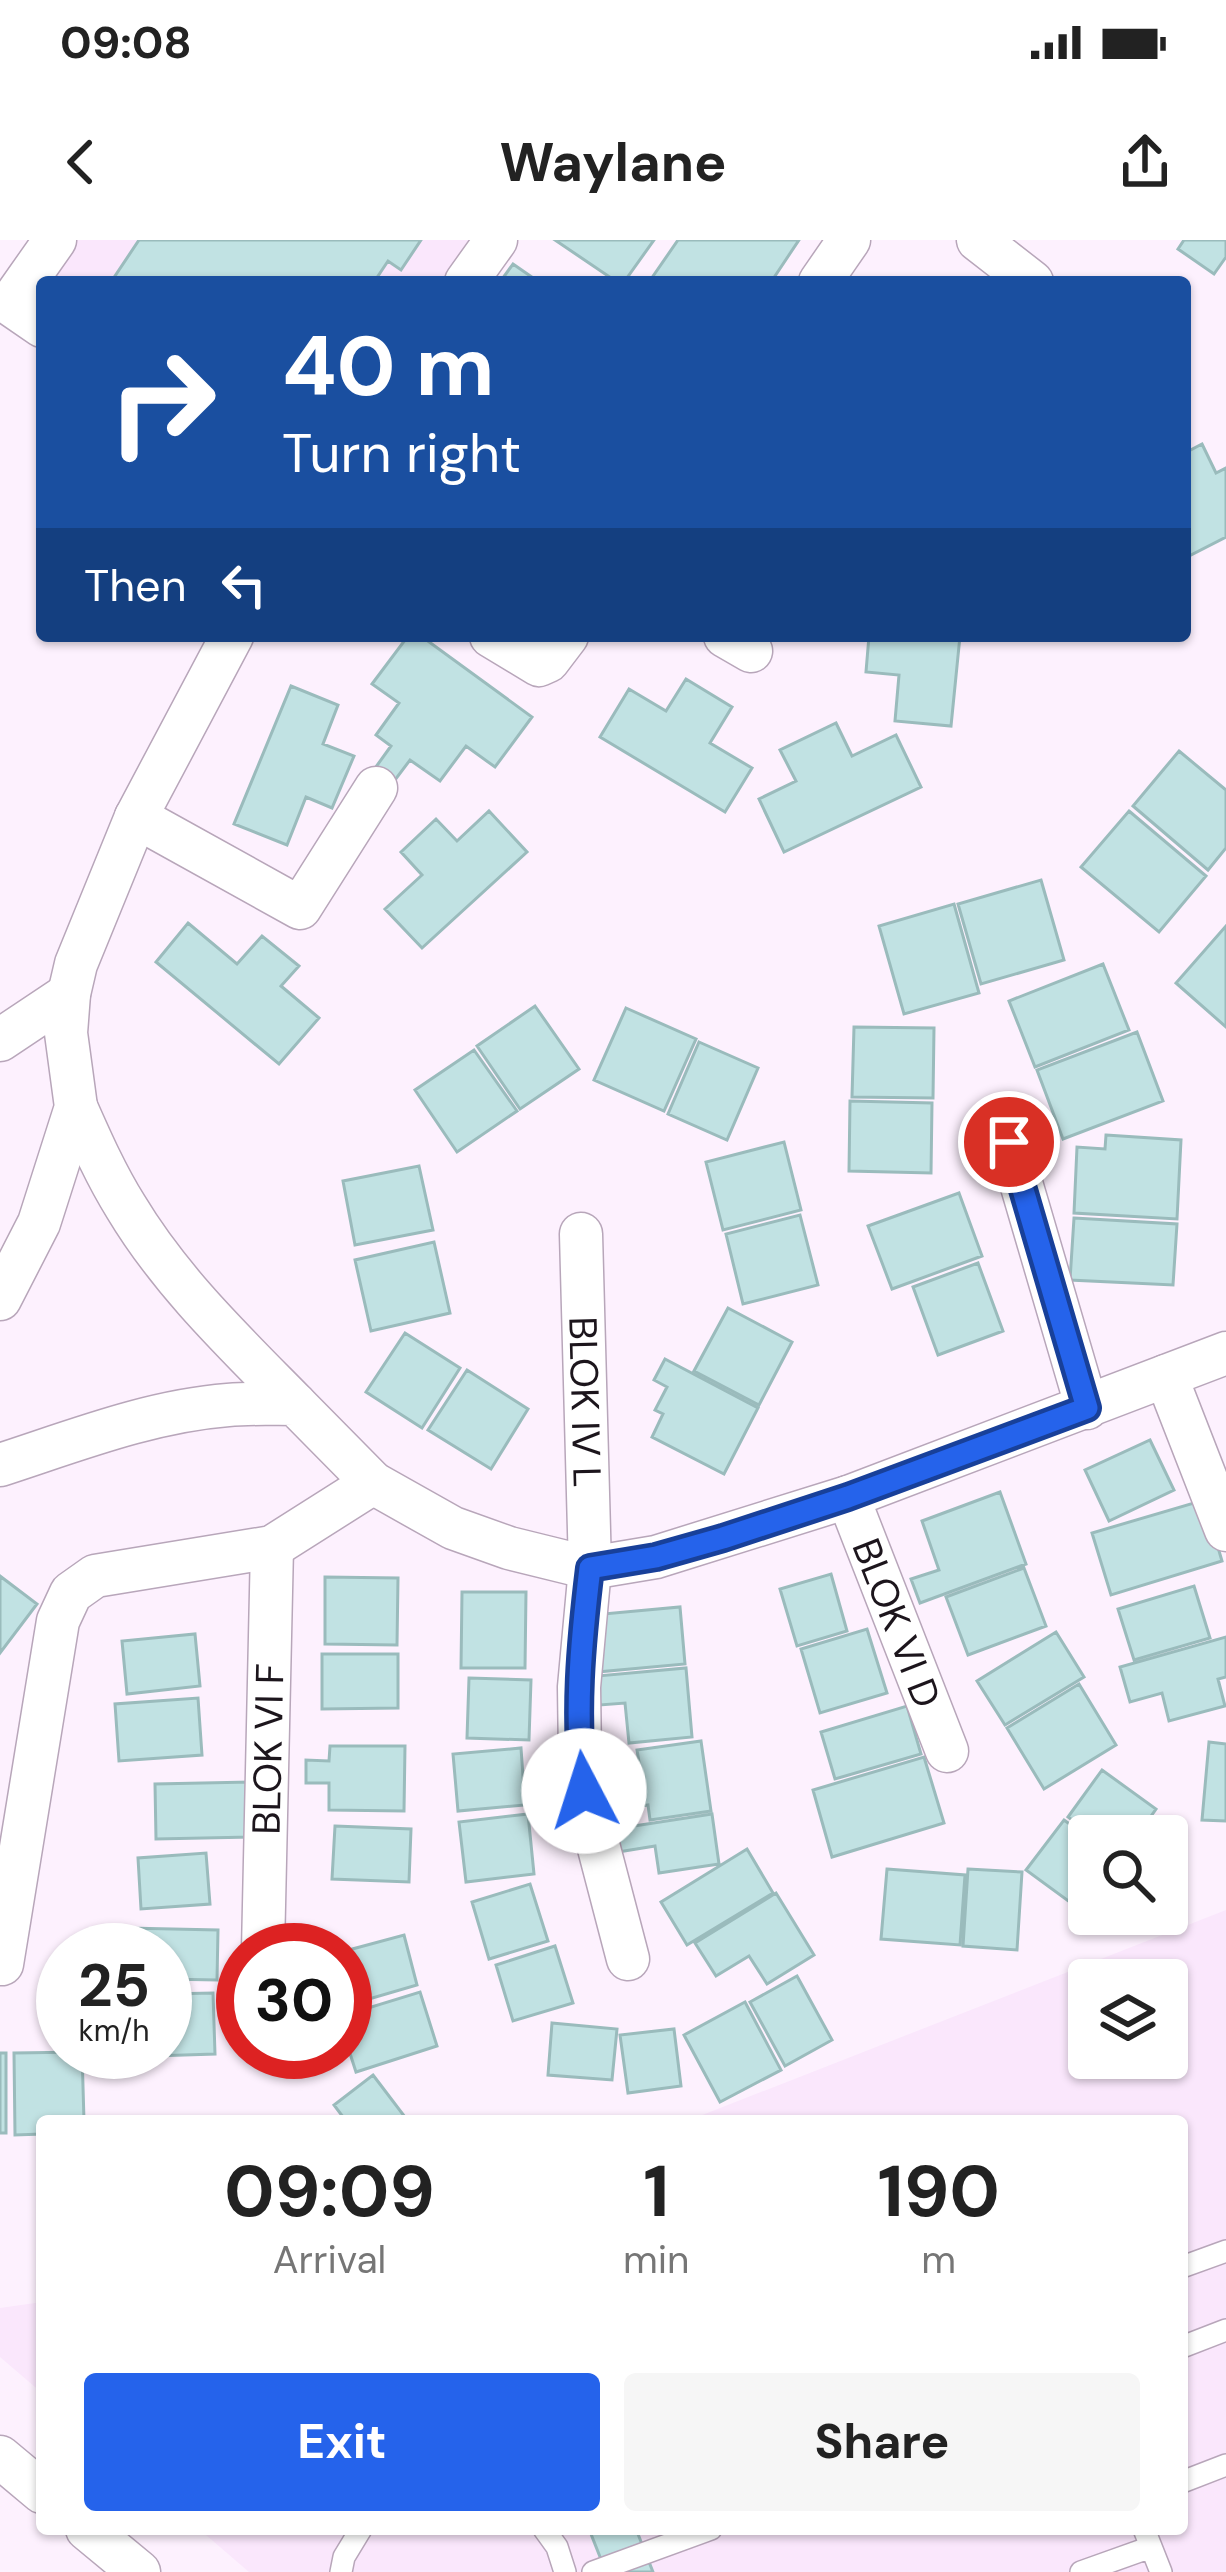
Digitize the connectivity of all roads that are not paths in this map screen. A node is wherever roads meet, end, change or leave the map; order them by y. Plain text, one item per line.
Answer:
1 (55, 240) edge
2 (496, 240) edge
3 (849, 240) edge
4 (977, 240) edge
5 (470, 276) edge
6 (824, 276) edge
7 (1024, 276) edge
8 (17, 309) edge
9 (229, 642) edge
10 (501, 642) edge
11 (562, 642) edge
12 (376, 788) dead end
13 (136, 818) junction
14 (69, 994) junction
15 (0, 1040) edge
16 (76, 1107) junction
17 (1009, 1142) dead end
18 (581, 1234) dead end
19 (0, 1300) edge
20 (1226, 1353) edge
21 (1166, 1376) junction
22 (295, 1404) junction
23 (1087, 1408) junction
24 (0, 1465) edge
25 (373, 1484) junction
26 (848, 1497) junction
27 (1226, 1530) edge
28 (272, 1547) junction
29 (590, 1568) junction
30 (947, 1751) dead end
31 (264, 1923) edge
32 (628, 1959) dead end
33 (2, 1964) edge
34 (1226, 2251) edge
35 (1188, 2265) edge
36 (1226, 2330) edge
37 (1188, 2345) edge
38 (0, 2457) edge
39 (1226, 2465) edge
40 (1188, 2480) edge
41 (36, 2487) edge
42 (94, 2535) edge
43 (357, 2535) edge
44 (549, 2535) edge
45 (695, 2535) edge
46 (1148, 2538) edge
47 (139, 2572) edge
48 (341, 2572) edge
49 (565, 2572) edge
50 (593, 2572) edge
51 (1081, 2572) edge
52 (1161, 2572) edge

1 - 8 street
2 - 5 street
3 - 6 street
4 - 7 street
9 - 13 street
10 - 11 street
12 - 13 street
13 - 14 street
14 - 15 street
14 - 16 street
16 - 19 street
16 - 22 street
17 - 23 street
18 - 29 street, BLOK IV L
20 - 21 street
21 - 23 street
21 - 27 street
22 - 24 street
22 - 25 street
23 - 26 street
25 - 28 street
25 - 29 street
26 - 29 street
26 - 30 street, BLOK VI D
28 - 31 street, BLOK VI F
28 - 33 street
29 - 32 street, BLOK IV L
34 - 35 lane
36 - 37 lane
38 - 41 street
39 - 40 lane
42 - 47 street
43 - 48 lane
44 - 49 lane
45 - 50 lane
46 - 51 lane
46 - 52 lane

